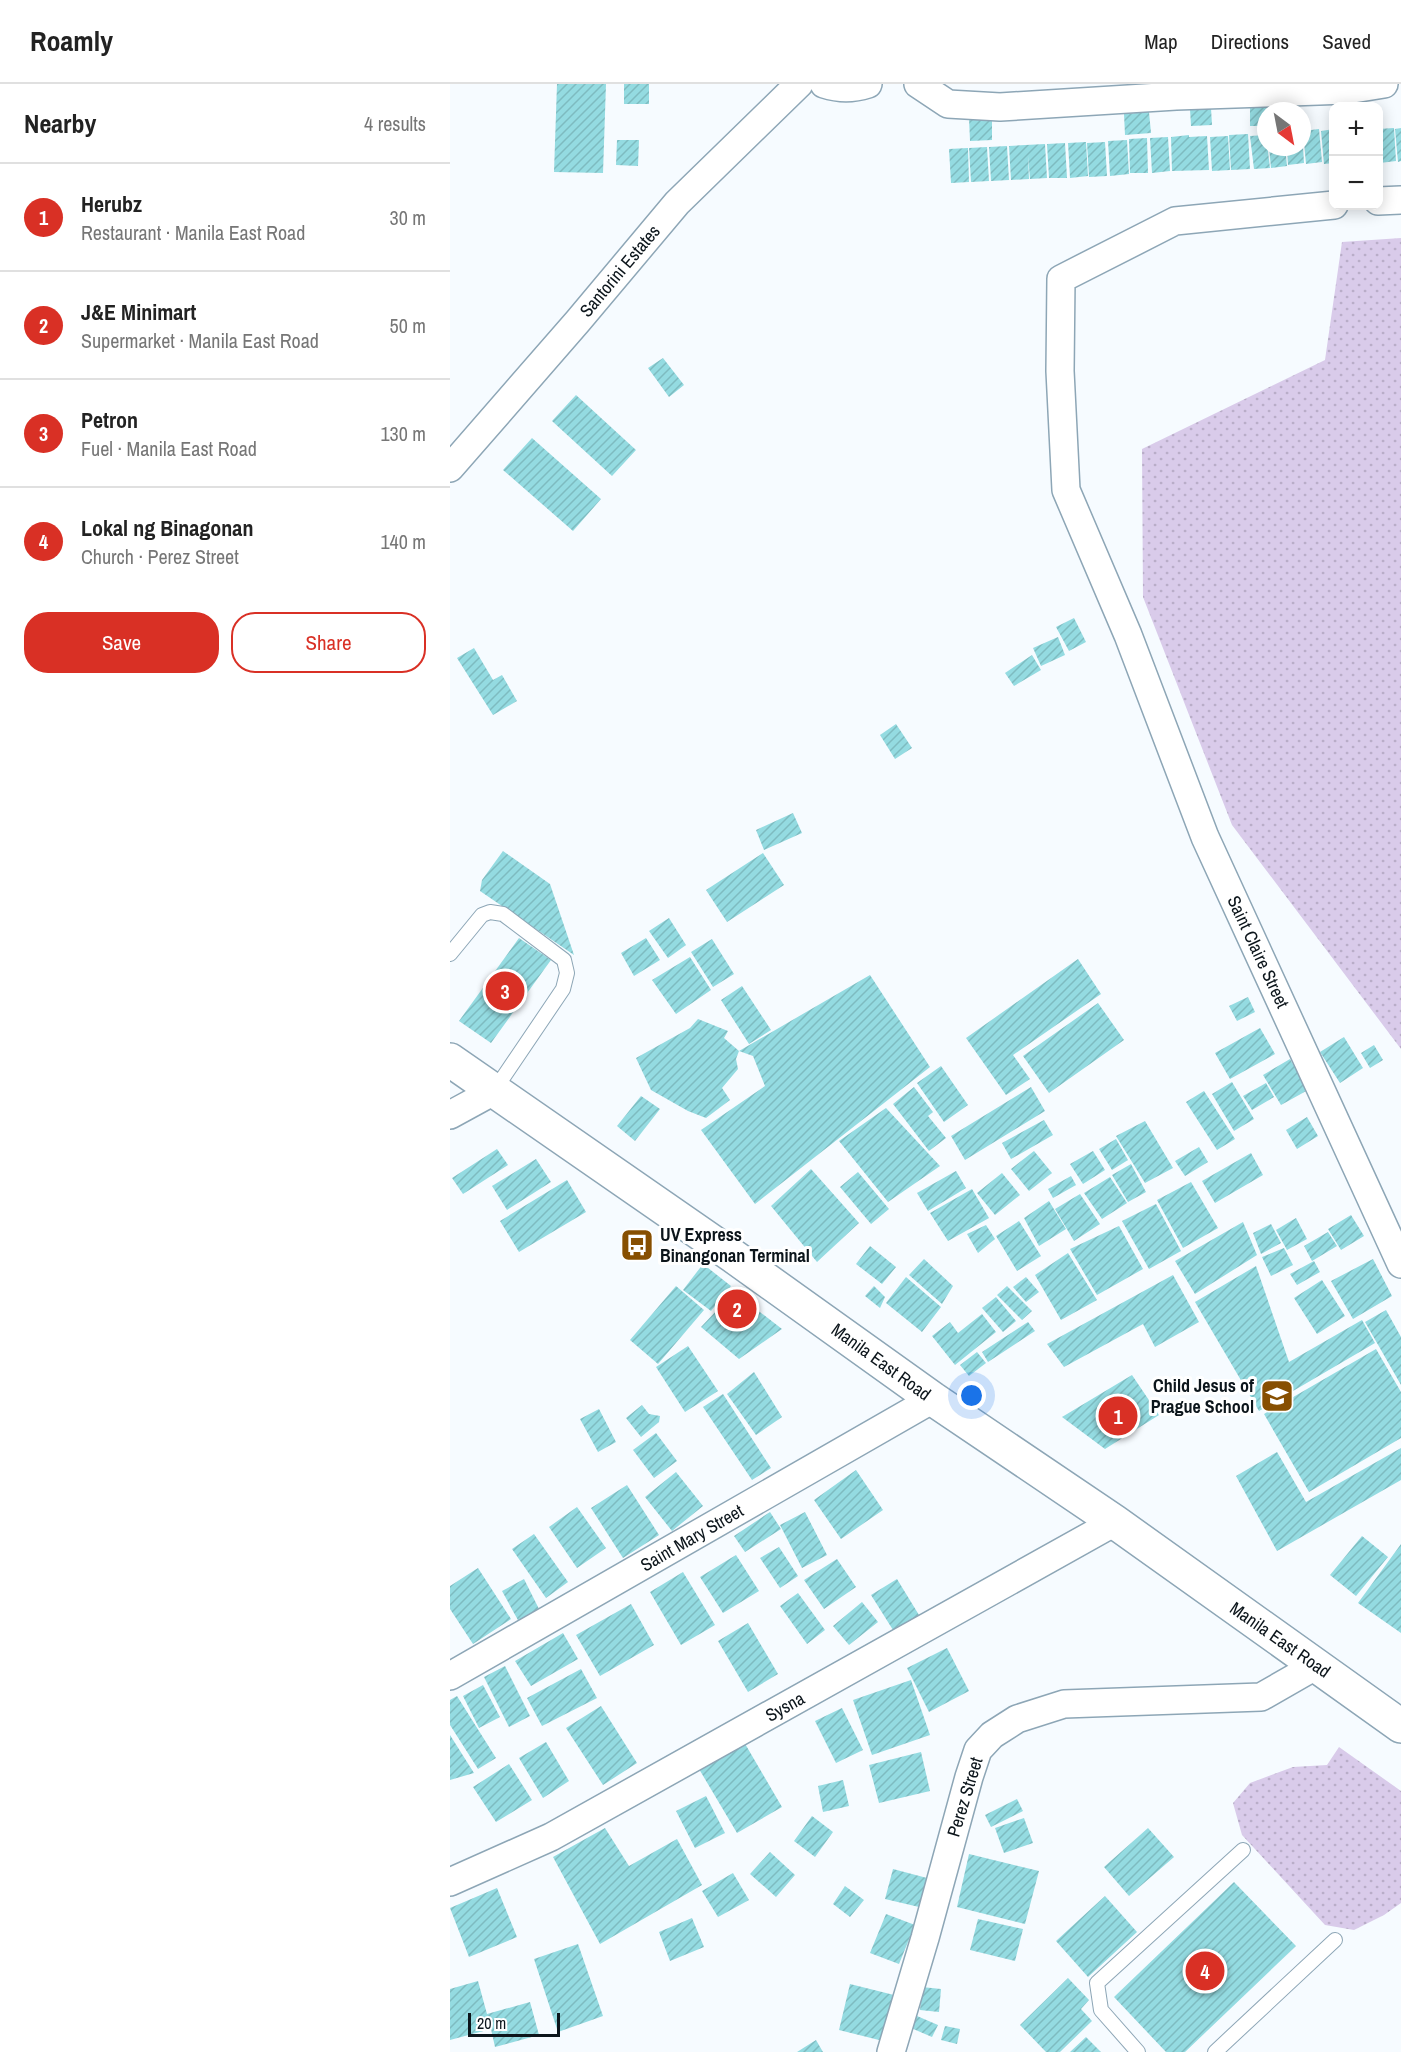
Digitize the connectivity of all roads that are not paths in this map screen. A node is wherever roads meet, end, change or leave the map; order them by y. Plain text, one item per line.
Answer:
1 (799, 84) edge
2 (824, 84) edge
3 (868, 84) edge
4 (918, 84) edge
5 (1384, 84) edge
6 (1347, 87) edge
7 (1175, 90) edge
8 (999, 96) edge
9 (1401, 200) edge
10 (1383, 201) edge
11 (1329, 206) edge
12 (450, 468) edge
13 (450, 954) edge
14 (450, 1060) edge
15 (494, 1091) junction
16 (450, 1115) edge
17 (1401, 1264) edge
18 (933, 1399) junction
19 (1115, 1522) junction
20 (1317, 1665) junction
21 (450, 1676) edge
22 (1401, 1726) edge
23 (1244, 1850) dead end
24 (450, 1882) edge
25 (1335, 1940) dead end
26 (891, 2052) edge
27 (1138, 2052) edge
28 (1215, 2052) edge

1 - 12 street, Santorini Estates
2 - 3 street
4 - 8 street
5 - 6 street
6 - 7 street
7 - 8 street
9 - 10 street
11 - 17 street, Saint Claire Street
13 - 15 lane
14 - 15 main road, Manila East Road
15 - 16 street
15 - 18 main road, Manila East Road
18 - 19 main road, Manila East Road
18 - 21 street, Saint Mary Street
19 - 20 main road, Manila East Road
19 - 24 street, Sysna
20 - 22 main road, Manila East Road
20 - 26 street, Perez Street
23 - 27 lane
25 - 28 lane

